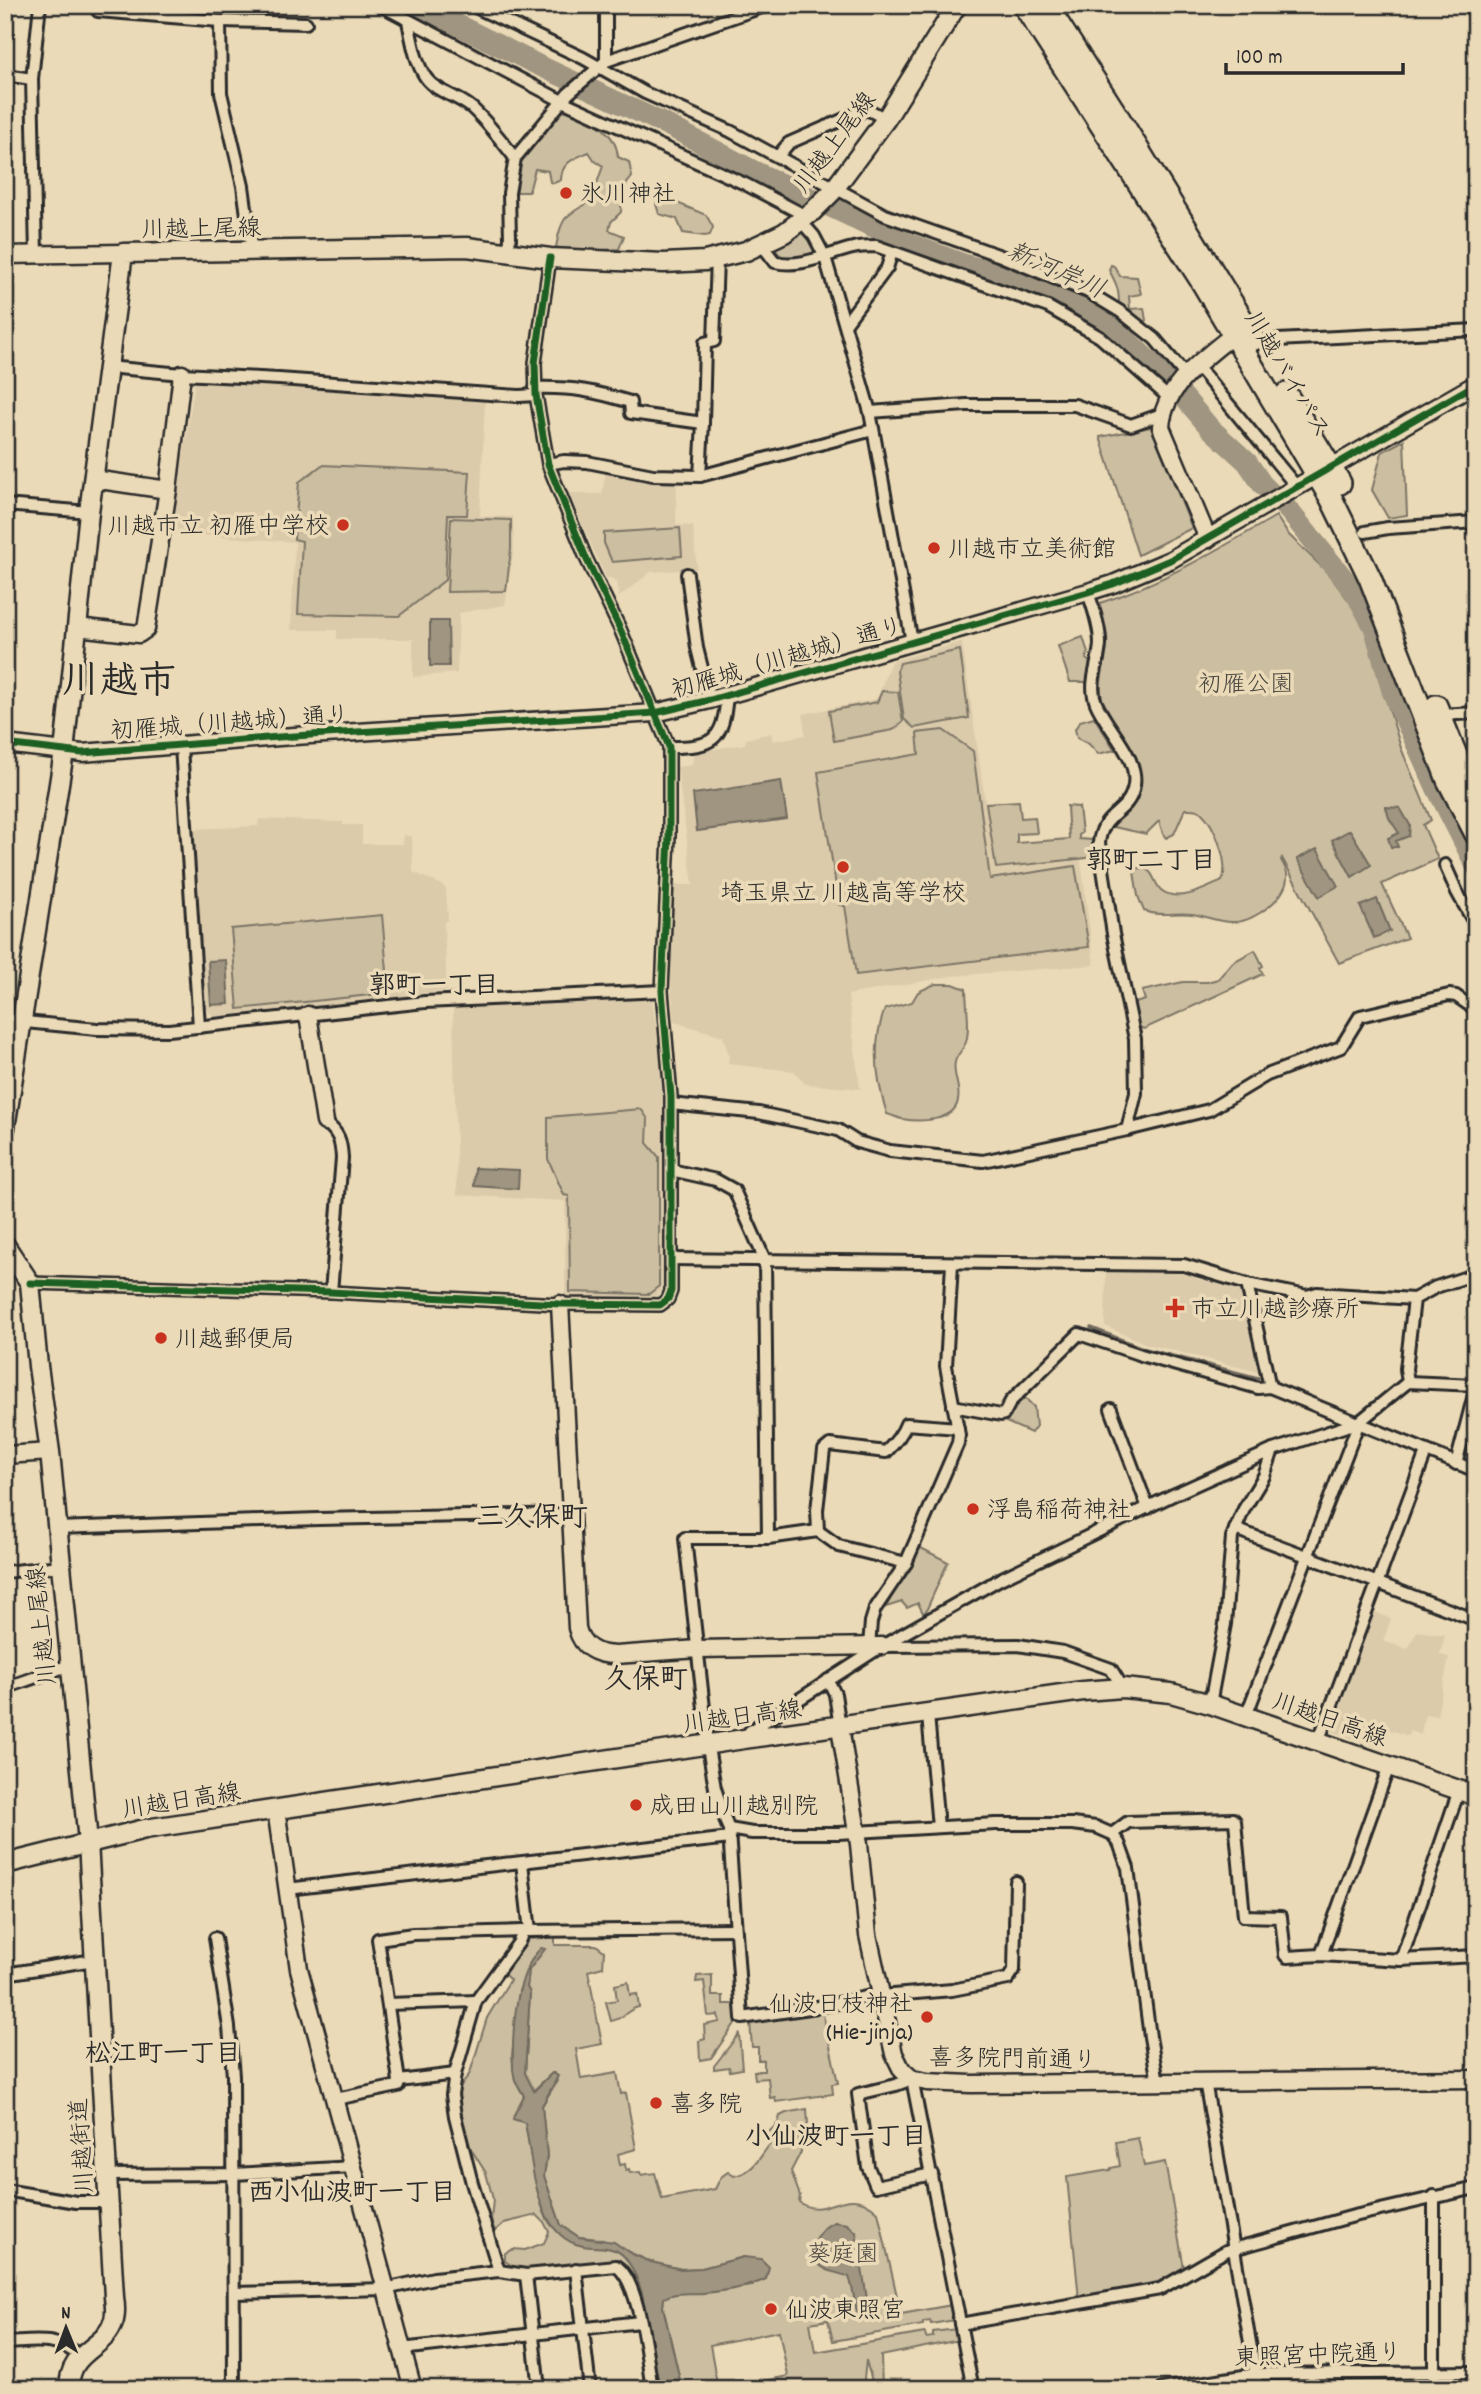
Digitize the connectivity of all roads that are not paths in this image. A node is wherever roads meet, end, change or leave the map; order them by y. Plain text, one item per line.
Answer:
1 (40, 5) edge
2 (99, 5) edge
3 (380, 5) edge
4 (471, 5) edge
5 (606, 5) edge
6 (768, 5) edge
7 (957, 5) edge
8 (1024, 5) edge
9 (1046, 5) edge
10 (220, 21) junction
11 (408, 21) junction
12 (306, 23) dead end
13 (597, 67) junction
14 (5, 75) edge
15 (32, 79) junction
16 (565, 97) junction
17 (886, 118) junction
18 (778, 156) junction
19 (516, 158) junction
20 (834, 190) junction
21 (806, 216) junction
22 (762, 245) junction
23 (252, 251) junction
24 (508, 251) junction
25 (123, 253) junction
26 (891, 253) junction
27 (36, 255) junction
28 (5, 256) edge
29 (825, 257) junction
30 (550, 258) junction
31 (717, 259) junction
32 (845, 324) junction
33 (1476, 330) edge
34 (1234, 334) junction
35 (1255, 341) junction
36 (107, 367) junction
37 (1192, 371) junction
38 (182, 374) junction
39 (1476, 384) edge
40 (536, 392) junction
41 (1168, 397) junction
42 (870, 412) junction
43 (1162, 415) junction
44 (703, 424) junction
45 (873, 430) junction
46 (548, 464) junction
47 (1325, 472) junction
48 (700, 476) junction
49 (93, 479) junction
50 (1292, 489) junction
51 (168, 490) junction
52 (5, 505) edge
53 (89, 512) junction
54 (1476, 522) edge
55 (1365, 532) junction
56 (1208, 539) junction
57 (687, 574) dead end
58 (1088, 592) junction
59 (77, 627) junction
60 (912, 642) junction
61 (727, 695) junction
62 (710, 700) junction
63 (655, 713) junction
64 (1476, 713) edge
65 (1439, 715) junction
66 (5, 744) edge
67 (181, 746) junction
68 (669, 747) junction
69 (64, 752) junction
70 (1476, 804) edge
71 (1476, 834) edge
72 (1445, 865) dead end
73 (1476, 926) edge
74 (662, 991) junction
75 (1476, 1010) edge
76 (308, 1015) junction
77 (14, 1021) edge
78 (199, 1027) junction
79 (671, 1104) junction
80 (325, 1122) joint
81 (5, 1128) edge
82 (1128, 1130) junction
83 (671, 1170) junction
84 (5, 1245) edge
85 (671, 1259) junction
86 (765, 1260) junction
87 (952, 1264) junction
88 (1476, 1274) edge
89 (30, 1283) junction
90 (1247, 1284) junction
91 (331, 1292) junction
92 (1414, 1299) junction
93 (560, 1304) junction
94 (1408, 1382) junction
95 (1476, 1386) edge
96 (1269, 1387) junction
97 (953, 1406) junction
98 (1111, 1409) dead end
99 (1359, 1422) junction
100 (958, 1429) junction
101 (1273, 1450) junction
102 (50, 1452) junction
103 (1426, 1452) junction
104 (5, 1455) edge
105 (1456, 1464) junction
106 (1476, 1471) edge
107 (1148, 1508) junction
108 (570, 1514) junction
109 (57, 1528) junction
110 (1235, 1529) junction
111 (818, 1531) junction
112 (768, 1538) junction
113 (1307, 1556) junction
114 (905, 1563) junction
115 (60, 1566) junction
116 (5, 1572) edge
117 (1378, 1583) junction
118 (1476, 1620) edge
119 (876, 1646) junction
120 (698, 1649) junction
121 (70, 1665) junction
122 (828, 1680) junction
123 (5, 1688) edge
124 (1123, 1688) junction
125 (1210, 1704) junction
126 (928, 1714) junction
127 (1246, 1716) junction
128 (840, 1727) junction
129 (744, 1739) junction
130 (1318, 1742) junction
131 (708, 1745) junction
132 (1389, 1766) junction
133 (1467, 1793) edge
134 (276, 1809) junction
135 (938, 1828) junction
136 (857, 1832) junction
137 (730, 1833) junction
138 (1112, 1834) junction
139 (88, 1842) junction
140 (522, 1863) junction
141 (5, 1864) edge
142 (1016, 1882) dead end
143 (287, 1889) junction
144 (735, 1929) junction
145 (526, 1931) junction
146 (215, 1938) dead end
147 (1321, 1955) junction
148 (1476, 1956) edge
149 (94, 1960) junction
150 (1401, 1960) junction
151 (5, 1974) edge
152 (880, 1995) junction
153 (475, 2001) junction
154 (388, 2004) junction
155 (455, 2074) junction
156 (912, 2079) junction
157 (1476, 2079) edge
158 (399, 2081) junction
159 (1205, 2081) junction
160 (1158, 2082) junction
161 (336, 2099) junction
162 (354, 2167) junction
163 (234, 2174) junction
164 (932, 2174) junction
165 (107, 2175) junction
166 (1476, 2188) edge
167 (5, 2190) edge
168 (1434, 2196) junction
169 (109, 2202) junction
170 (1236, 2249) junction
171 (576, 2269) junction
172 (499, 2271) junction
173 (526, 2275) junction
174 (385, 2289) junction
175 (235, 2293) junction
176 (640, 2322) junction
177 (960, 2324) junction
178 (582, 2329) junction
179 (534, 2334) junction
180 (5, 2343) edge
181 (401, 2349) junction
182 (81, 2357) junction
183 (1434, 2372) junction
184 (1476, 2372) edge
185 (1256, 2374) junction
186 (69, 2389) edge
187 (234, 2389) edge
188 (413, 2389) edge
189 (539, 2389) edge
190 (590, 2389) edge
191 (652, 2389) edge
192 (973, 2389) edge
193 (1162, 2389) edge
194 (1258, 2389) edge
195 (1434, 2389) edge

1 - 15 street
2 - 10 street
3 - 11 street
4 - 13 street
5 - 13 street
6 - 13 street
7 - 17 main road, 川越上尾線
8 - 34 highway, 川越バイパス
9 - 35 highway, 川越バイパス
10 - 12 street
10 - 23 street
11 - 16 street
11 - 19 street
13 - 16 street
13 - 18 street
14 - 15 street
15 - 27 street
16 - 19 street
16 - 21 street
17 - 18 street
17 - 20 main road, 川越上尾線
18 - 20 street
19 - 24 street
20 - 21 main road, 川越上尾線
20 - 37 street
21 - 22 main road, 川越上尾線
21 - 29 street
22 - 29 street
22 - 31 main road, 川越上尾線
23 - 24 main road, 川越上尾線
23 - 25 main road, 川越上尾線
24 - 30 main road, 川越上尾線
25 - 27 street
25 - 36 main road, 川越上尾線
26 - 29 street
26 - 32 street
26 - 41 street
27 - 28 street
29 - 32 street
30 - 31 main road, 川越上尾線
30 - 40 street
31 - 44 street
32 - 42 street
33 - 35 street
34 - 37 street
34 - 47 highway, 川越バイパス
35 - 47 highway, 川越バイパス
36 - 38 street
36 - 49 main road, 川越上尾線
37 - 41 street
37 - 50 street
38 - 40 street
38 - 51 street
39 - 47 street, 初雁城（川越城）通り
40 - 44 street
40 - 46 street
41 - 43 street
42 - 43 street
42 - 45 street
43 - 56 street
44 - 48 street
45 - 48 street
45 - 60 street
46 - 48 street
46 - 63 street
47 - 50 street, 初雁城（川越城）通り
47 - 55 highway, 川越バイパス
47 - 71 highway, 川越バイパス
49 - 51 street
49 - 53 main road, 川越上尾線
50 - 56 street, 初雁城（川越城）通り
51 - 59 street
52 - 53 street
53 - 59 main road, 川越上尾線
54 - 55 street
55 - 65 highway, 川越バイパス
56 - 58 street, 初雁城（川越城）通り
57 - 62 street
58 - 60 street, 初雁城（川越城）通り
58 - 82 street
59 - 69 main road, 川越上尾線
60 - 61 street, 初雁城（川越城）通り
61 - 62 street, 初雁城（川越城）通り
61 - 68 street
62 - 63 street, 初雁城（川越城）通り
63 - 67 street, 初雁城（川越城）通り
63 - 68 street
64 - 65 street
65 - 70 highway, 川越バイパス
66 - 69 street, 初雁城（川越城）通り
67 - 69 street, 初雁城（川越城）通り
67 - 78 street
68 - 74 street
69 - 77 main road, 川越上尾線
72 - 73 street
74 - 76 street
74 - 79 street
75 - 82 street
76 - 78 street
76 - 80 street
77 - 78 street
77 - 81 main road, 川越上尾線
79 - 82 street
79 - 83 street
80 - 91 street
83 - 85 street
83 - 86 street
84 - 89 main road, 川越上尾線
85 - 86 street
85 - 93 street
86 - 87 street
86 - 112 street
87 - 90 street
87 - 97 street
88 - 92 street
89 - 91 street
89 - 102 main road, 川越上尾線
90 - 92 street
90 - 96 street
91 - 93 street
92 - 94 street
93 - 108 street
94 - 95 street
94 - 99 street
95 - 105 street
96 - 97 street
96 - 99 street
97 - 100 street
98 - 107 street
99 - 101 street
99 - 103 street
99 - 113 street
100 - 111 street
100 - 114 street
101 - 107 street
101 - 110 street
102 - 104 street
102 - 109 main road, 川越上尾線
103 - 105 street
103 - 117 street
105 - 106 street
107 - 119 street
108 - 109 street
108 - 120 street
109 - 115 main road, 川越上尾線
110 - 113 street
110 - 125 street
111 - 112 street
111 - 114 street
112 - 120 street
113 - 117 street
113 - 127 street
114 - 119 street
115 - 116 street
115 - 121 main road, 川越上尾線
117 - 118 street
117 - 130 street
119 - 120 street
119 - 122 street
119 - 124 street
120 - 131 street
121 - 123 street
121 - 139 main road, 川越上尾線
122 - 128 street
122 - 129 street
124 - 125 main road, 川越日高線
124 - 126 main road, 川越日高線
125 - 127 main road, 川越日高線
126 - 128 main road, 川越日高線
126 - 135 street
127 - 130 main road, 川越日高線
128 - 129 main road, 川越日高線
128 - 136 street, 喜多院門前通り
129 - 131 main road, 川越日高線
130 - 132 main road, 川越日高線
131 - 134 main road, 川越日高線
131 - 137 street
132 - 133 main road, 川越日高線
132 - 147 street
133 - 150 street
134 - 139 main road, 川越日高線
134 - 143 street
135 - 136 street
135 - 138 street
136 - 137 street
136 - 152 street, 喜多院門前通り
137 - 140 street
137 - 144 street
138 - 147 street
138 - 160 street
139 - 141 main road, 川越日高線
139 - 149 main road, 川越街道
140 - 143 street
140 - 145 street
142 - 152 street
143 - 161 street
144 - 145 street
144 - 152 street
145 - 153 street
145 - 154 street
146 - 163 street
147 - 150 street
148 - 150 street
149 - 151 street
149 - 165 main road, 川越街道
152 - 156 street, 喜多院門前通り
153 - 154 street
153 - 155 street
154 - 158 street
155 - 158 street
155 - 172 street
156 - 160 street, 喜多院門前通り
156 - 164 street
156 - 164 street
157 - 159 street, 喜多院門前通り
158 - 161 street
159 - 160 street, 喜多院門前通り
159 - 170 street
161 - 162 street
162 - 163 street
162 - 174 street
163 - 165 street
163 - 175 street
164 - 177 street
165 - 169 main road, 川越街道
166 - 168 street
167 - 169 street
168 - 170 street
168 - 183 street
169 - 182 main road, 川越街道
170 - 177 street
170 - 185 street
171 - 173 street
171 - 176 street
171 - 178 street
172 - 173 street
172 - 174 street
173 - 179 street
174 - 175 street
174 - 181 street
175 - 187 street
176 - 178 street
176 - 191 street
177 - 192 street
178 - 179 street
178 - 190 street
179 - 181 street
179 - 189 street
180 - 182 street
181 - 188 street
182 - 186 main road, 川越街道
183 - 184 street, 東照宮中院通り
183 - 185 street, 東照宮中院通り
183 - 195 street
185 - 193 street, 東照宮中院通り
185 - 194 street

